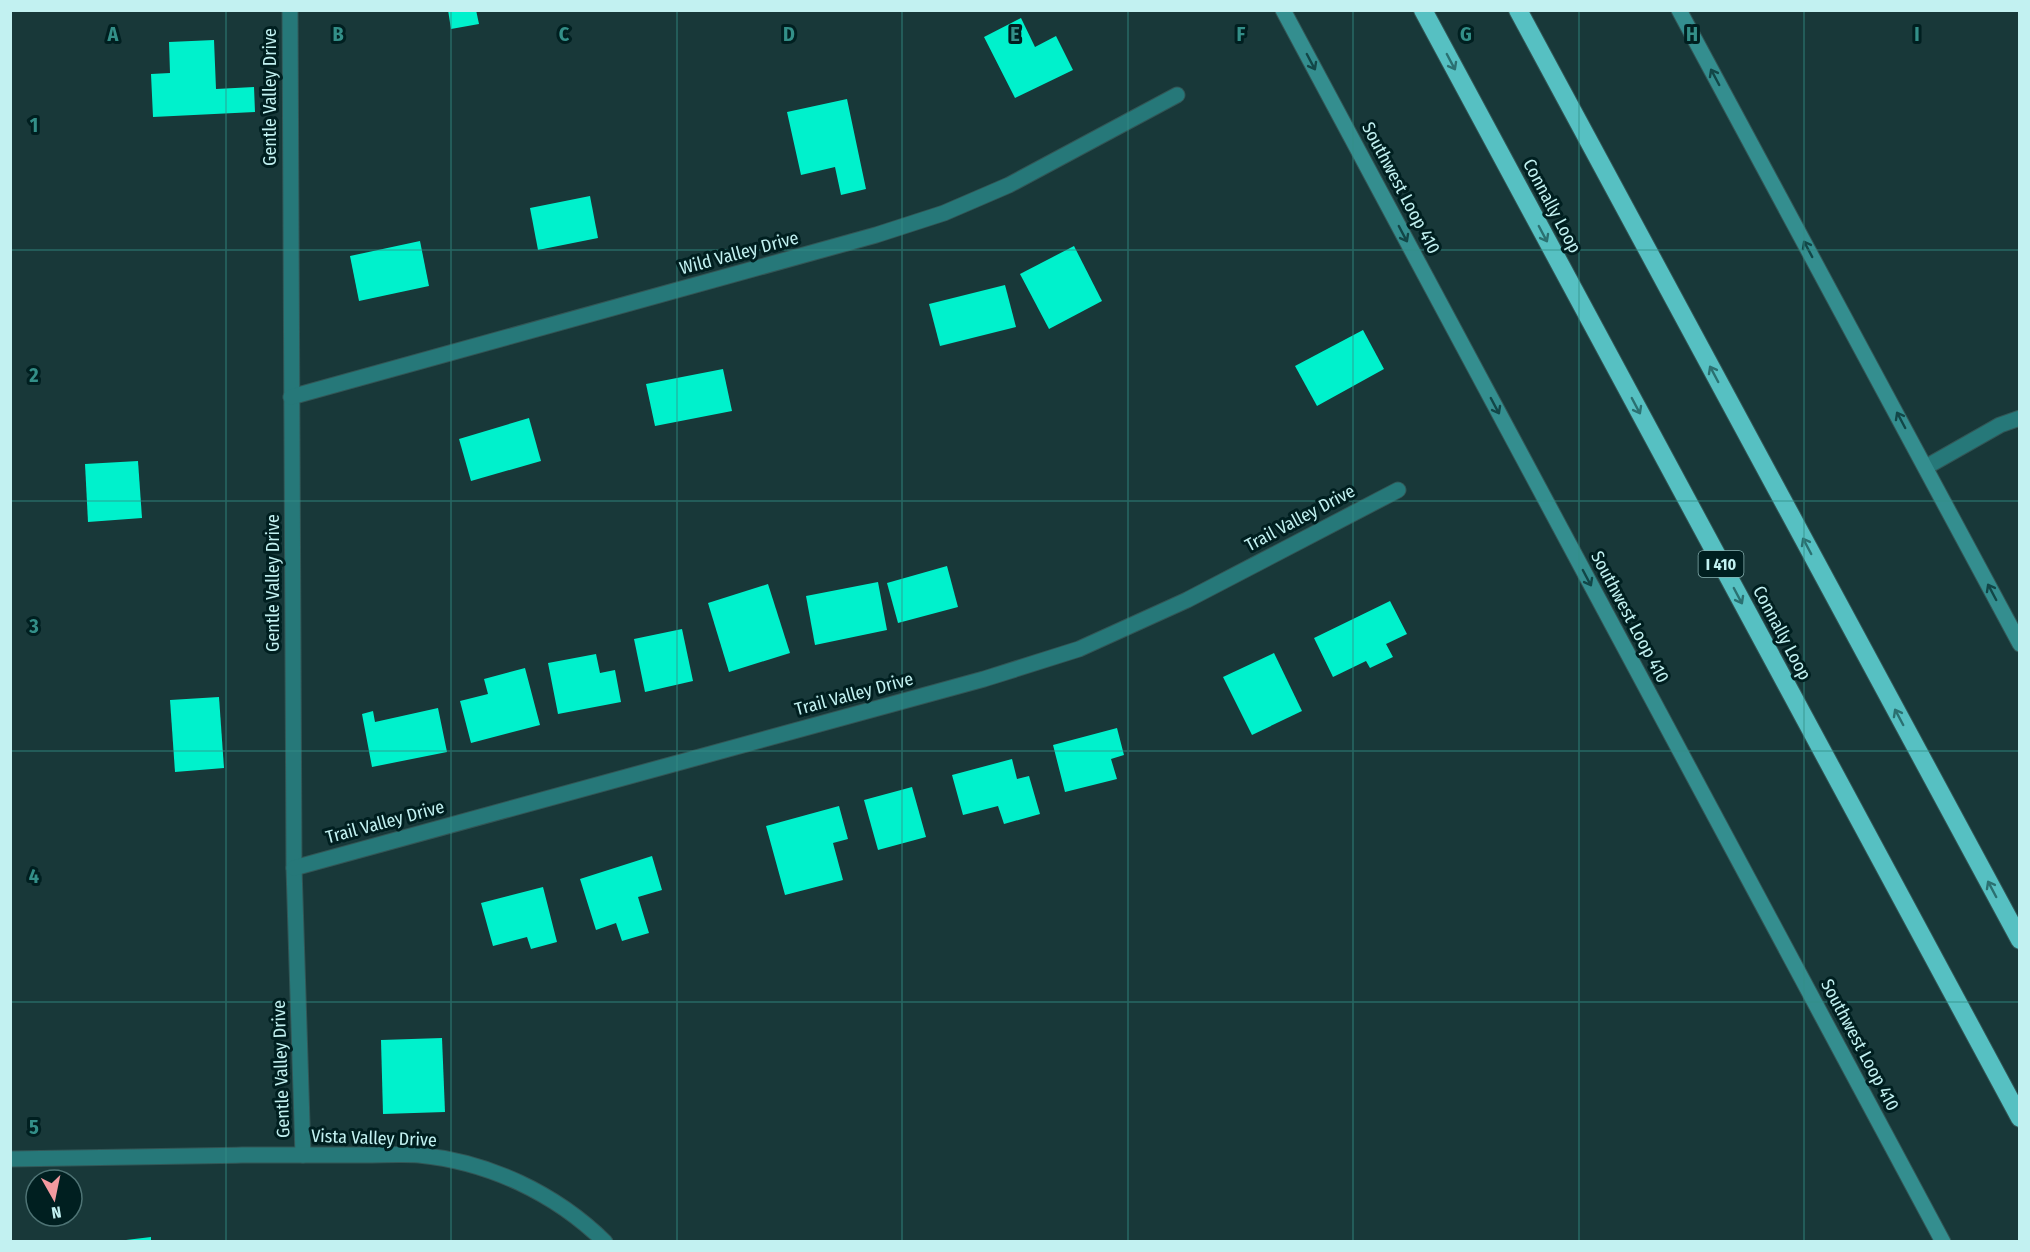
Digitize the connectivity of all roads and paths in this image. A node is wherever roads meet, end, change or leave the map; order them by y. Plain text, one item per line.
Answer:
1 (290, 10) edge
2 (1283, 10) edge
3 (1424, 10) edge
4 (1518, 10) edge
5 (1678, 10) edge
6 (1177, 95) dead end
7 (291, 397) junction
8 (2019, 418) edge
9 (1926, 466) junction
10 (1398, 490) dead end
11 (2019, 644) edge
12 (294, 868) junction
13 (2019, 940) edge
14 (2019, 1118) edge
15 (303, 1155) junction
16 (10, 1159) edge
17 (605, 1242) edge
18 (1943, 1242) edge

1 - 7 street, Gentle Valley Drive
2 -> 18 main road, Southwest Loop 410
3 -> 14 highway, Connally Loop / I 410
13 -> 4 highway
9 -> 5 main road
6 - 7 street, Wild Valley Drive
7 - 12 street, Gentle Valley Drive
8 - 9 street
11 -> 9 main road
10 - 12 street, Trail Valley Drive
12 - 15 street, Gentle Valley Drive
15 - 16 street, Vista Valley Drive
15 - 17 street, Vista Valley Drive

